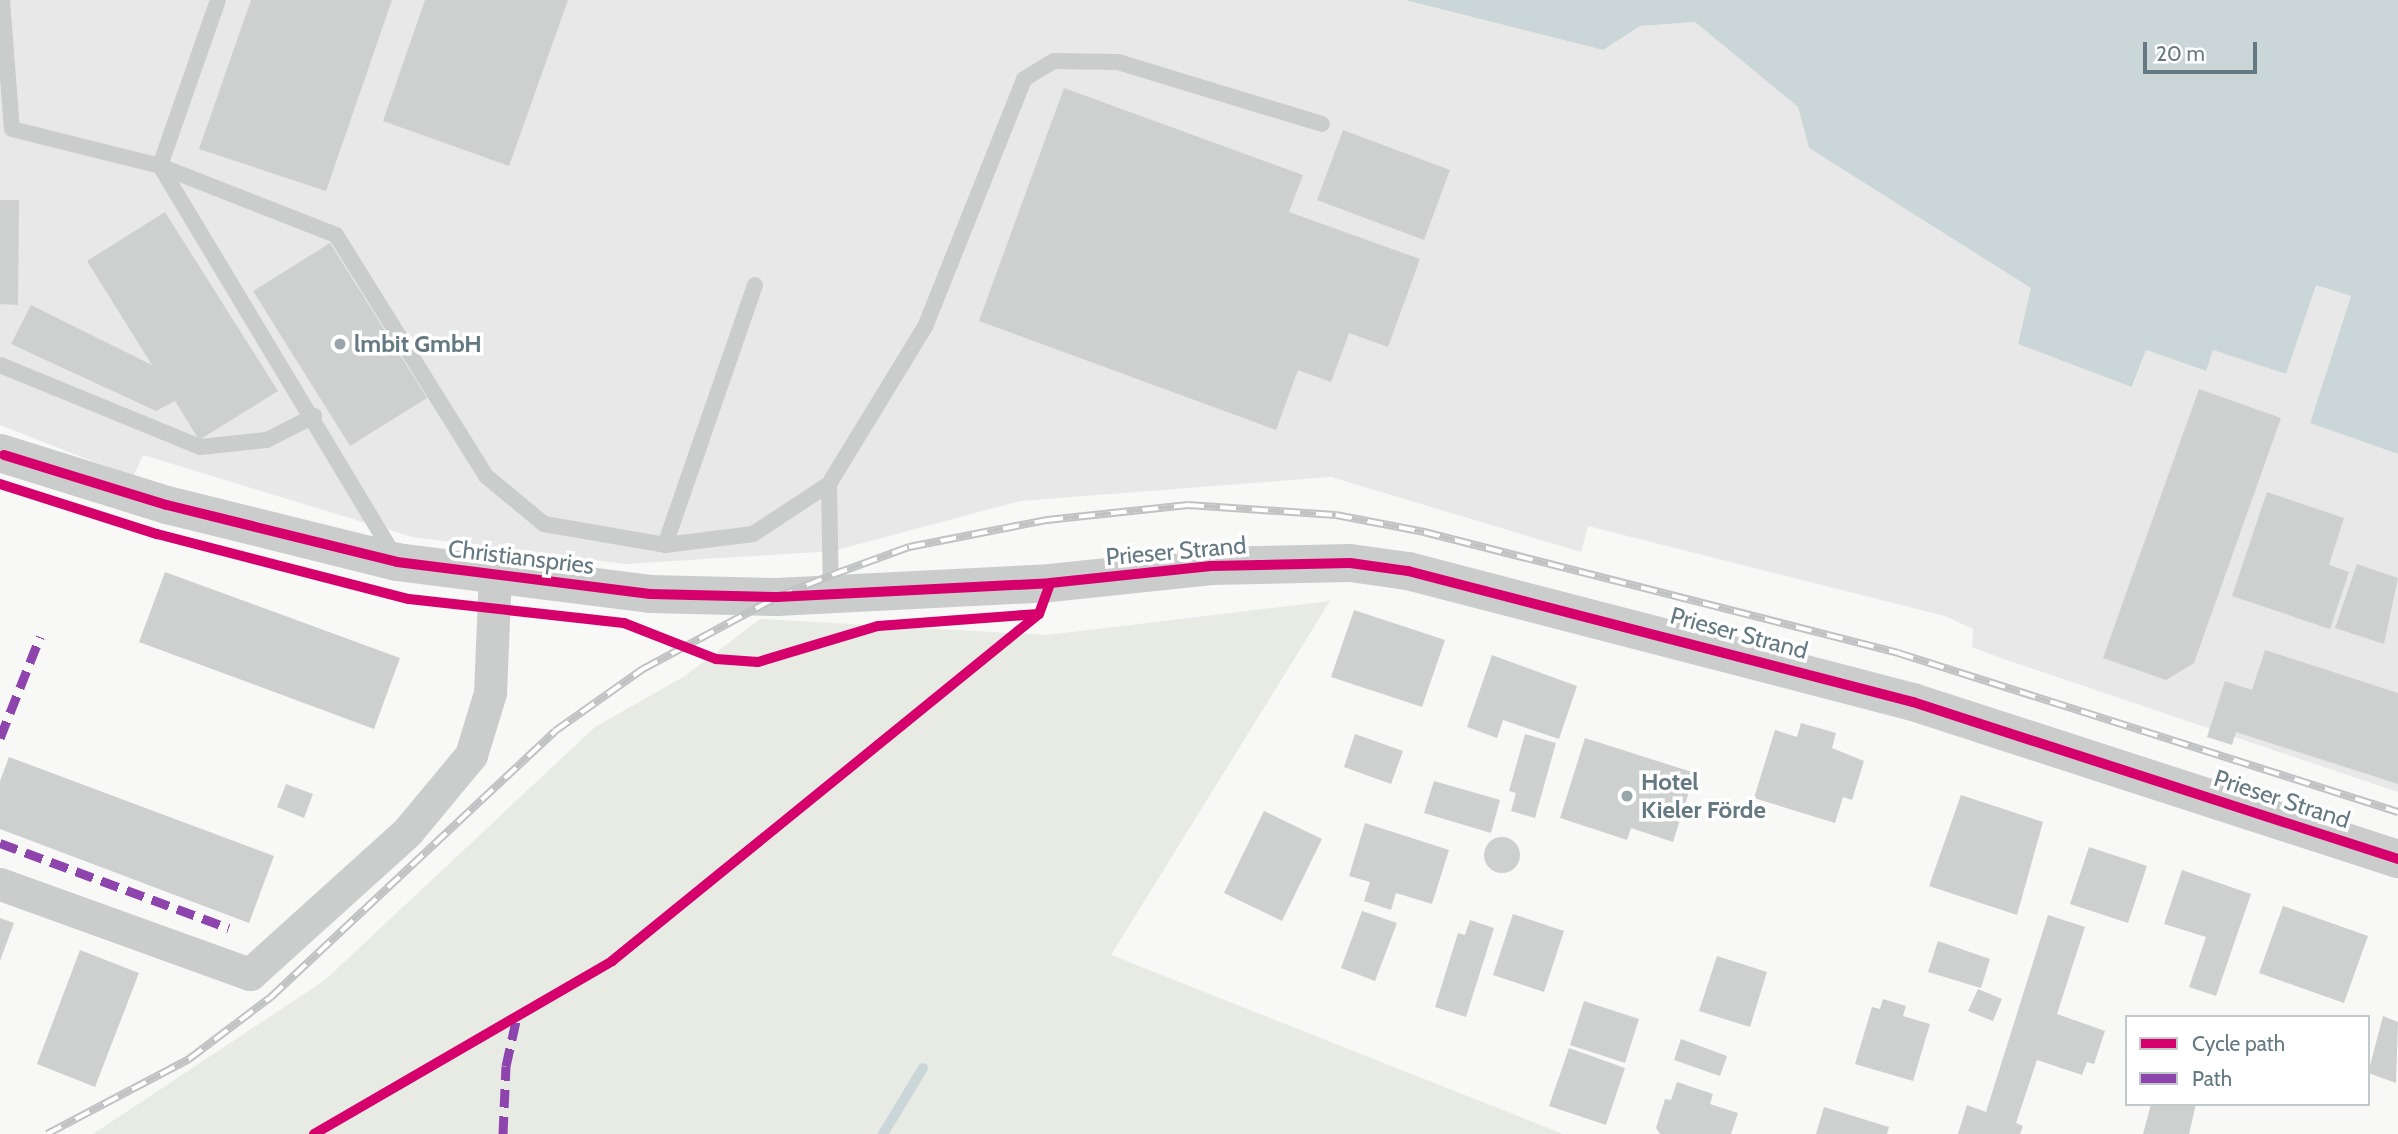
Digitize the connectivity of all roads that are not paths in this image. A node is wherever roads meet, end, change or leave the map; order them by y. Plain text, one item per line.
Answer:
1 (2, 0) edge
2 (218, 0) edge
3 (1322, 124) dead end
4 (6, 130) edge
5 (160, 166) junction
6 (755, 285) dead end
7 (0, 365) edge
8 (314, 416) junction
9 (0, 453) edge
10 (829, 484) junction
11 (665, 545) junction
12 (397, 562) junction
13 (495, 575) junction
14 (1050, 583) joint
15 (831, 594) junction
16 (2398, 859) edge
17 (0, 884) edge

1 - 4 lane
2 - 5 lane
3 - 10 lane
4 - 5 lane
5 - 8 lane
5 - 11 lane
6 - 11 lane
7 - 8 lane
8 - 12 lane
9 - 12 street, Christianspries
10 - 11 lane
10 - 15 lane
12 - 13 street, Christianspries
13 - 15 street, Christianspries
13 - 17 street
14 - 15 street, Christianspries
14 - 16 street, Prieser Strand

